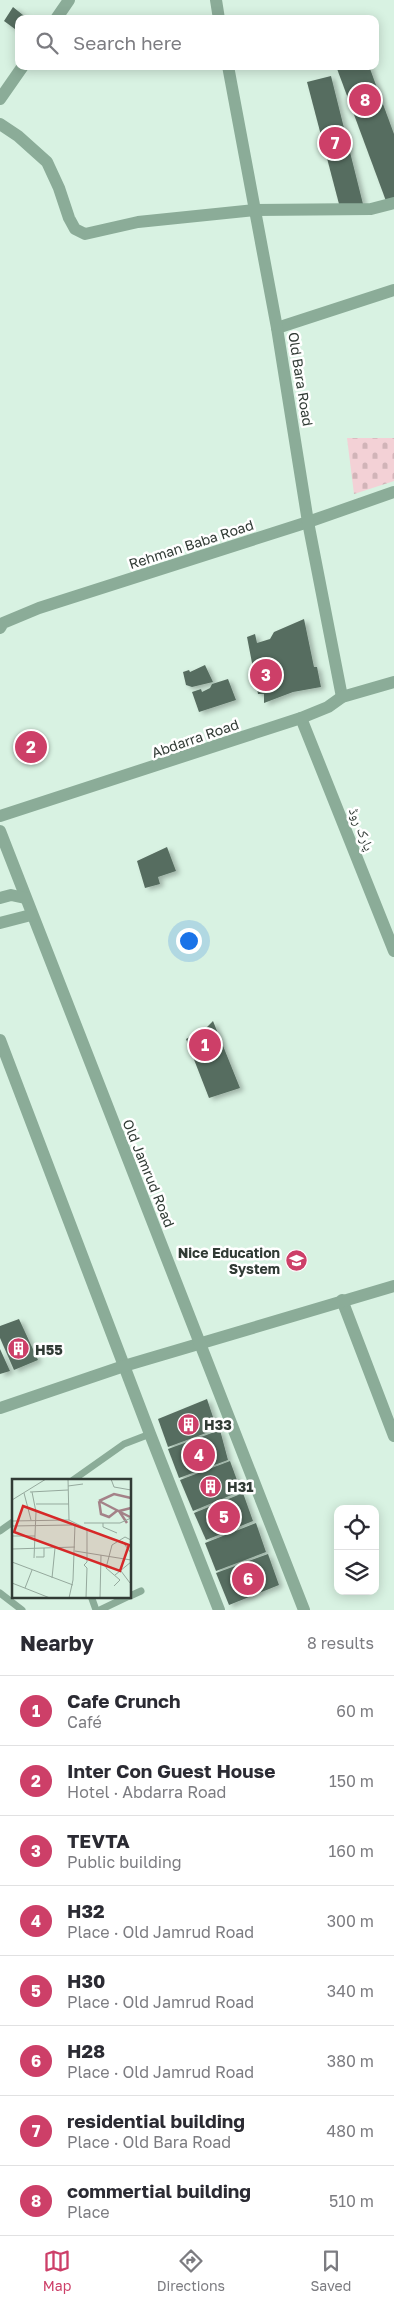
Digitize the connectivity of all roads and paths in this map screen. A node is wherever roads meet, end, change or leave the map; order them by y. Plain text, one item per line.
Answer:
1 (69, 0) edge
2 (216, 0) edge
3 (59, 15) edge
4 (218, 15) edge
5 (20, 70) edge
6 (229, 70) edge
7 (0, 99) edge
8 (0, 124) edge
9 (394, 203) edge
10 (255, 210) junction
11 (394, 290) edge
12 (277, 328) junction
13 (394, 492) edge
14 (308, 522) junction
15 (0, 628) edge
16 (394, 682) edge
17 (342, 697) junction
18 (301, 718) junction
19 (1, 819) edge
20 (0, 831) edge
21 (0, 898) edge
22 (25, 898) junction
23 (0, 912) edge
24 (31, 915) junction
25 (14, 919) junction
26 (0, 923) edge
27 (394, 951) edge
28 (0, 1040) edge
29 (394, 1286) edge
30 (342, 1300) junction
31 (201, 1343) junction
32 (124, 1366) junction
33 (0, 1408) edge
34 (150, 1434) junction
35 (394, 1436) edge
36 (74, 1479) edge
37 (12, 1522) edge
38 (0, 1531) edge
39 (141, 1591) dead end
40 (0, 1593) edge
41 (131, 1596) edge
42 (92, 1598) edge
43 (125, 1598) edge
44 (22, 1610) edge
45 (98, 1610) edge
46 (219, 1610) edge
47 (304, 1610) edge

1 - 3 street
2 - 4 street
5 - 7 street
6 - 10 street, Old Bara Road
8 - 10 street
9 - 10 street
10 - 12 street, Old Bara Road
11 - 12 street
12 - 14 street, Old Bara Road
13 - 14 street, Rehman Baba Road
14 - 15 street, Rehman Baba Road
14 - 17 street, Old Bara Road
16 - 17 street, Abdarra Road
17 - 18 street, Abdarra Road
18 - 19 street, Abdarra Road
18 - 27 street, پارک روڈ
20 - 22 street, Old Jamrud Road
21 - 22 street
22 - 24 street, Old Jamrud Road
23 - 25 street
24 - 25 street
24 - 31 street, Old Jamrud Road
25 - 26 street
28 - 32 street
29 - 30 street
30 - 31 street
30 - 35 street
31 - 32 street
31 - 47 street, Old Jamrud Road
32 - 33 street
32 - 34 street
34 - 36 lane
34 - 46 street
37 - 38 lane
39 - 41 lane
40 - 44 lane
42 - 45 lane
43 - 45 lane

